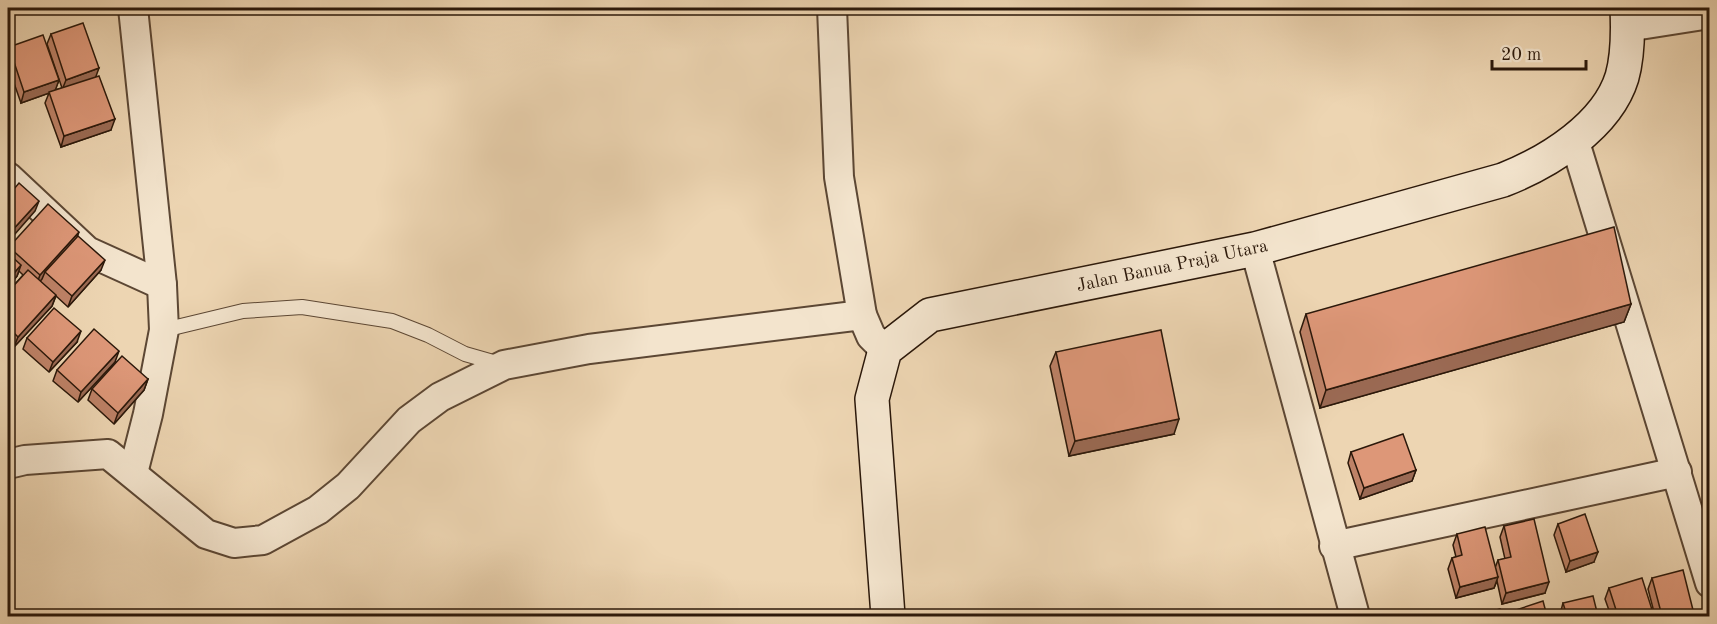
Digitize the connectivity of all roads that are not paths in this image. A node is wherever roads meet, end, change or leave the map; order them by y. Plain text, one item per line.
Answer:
1 (133, 8) edge
2 (832, 8) edge
3 (1710, 14) edge
4 (1627, 17) edge
5 (1574, 139) junction
6 (8, 177) edge
7 (1255, 249) junction
8 (162, 285) junction
9 (862, 315) junction
10 (164, 330) junction
11 (885, 350) junction
12 (504, 364) junction
13 (13, 455) edge
14 (1677, 472) junction
15 (133, 473) junction
16 (1334, 546) junction
17 (1708, 576) edge
18 (888, 616) edge
19 (1355, 616) edge

1 - 8 street
2 - 9 street
3 - 4 street
4 - 5 street, Jalan Banua Praja Utara
5 - 7 street, Jalan Banua Praja Utara
5 - 14 street
6 - 8 street
7 - 11 street, Jalan Banua Praja Utara
7 - 16 street
8 - 10 street
9 - 11 street
9 - 12 street
10 - 12 lane
10 - 15 street
11 - 18 street
12 - 15 street
13 - 15 street
14 - 16 street
14 - 17 street
16 - 19 street

